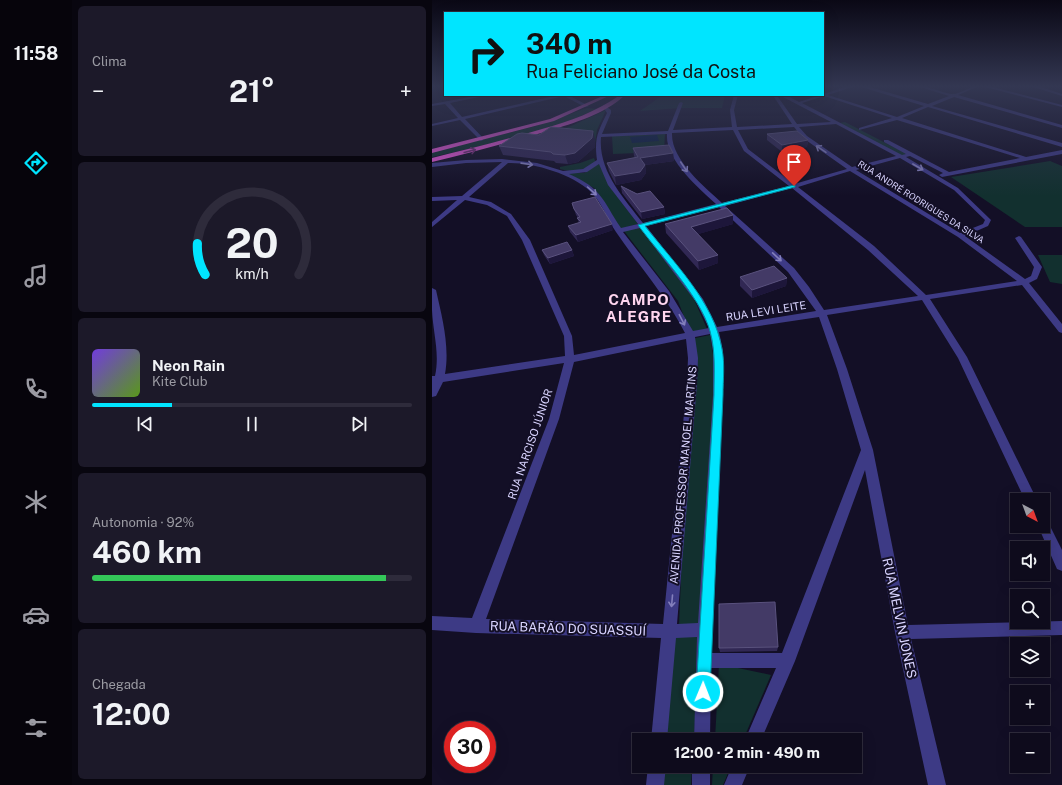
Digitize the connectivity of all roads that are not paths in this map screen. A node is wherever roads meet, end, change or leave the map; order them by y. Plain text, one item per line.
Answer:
1 (442, 123) edge
2 (466, 123) edge
3 (542, 123) edge
4 (571, 123) edge
5 (604, 123) edge
6 (674, 123) edge
7 (734, 123) edge
8 (816, 123) edge
9 (843, 123) edge
10 (850, 123) edge
11 (882, 123) edge
12 (913, 123) edge
13 (983, 123) edge
14 (1047, 123) edge
15 (432, 125) edge
16 (795, 125) junction
17 (1062, 127) edge
18 (735, 129) junction
19 (861, 129) junction
20 (670, 132) junction
21 (599, 136) junction
22 (874, 136) dead end
23 (481, 139) junction
24 (880, 139) dead end
25 (1062, 145) edge
26 (432, 151) edge
27 (1062, 152) edge
28 (911, 154) junction
29 (900, 156) junction
30 (1024, 158) junction
31 (432, 160) edge
32 (600, 160) junction
33 (506, 162) junction
34 (432, 165) edge
35 (851, 169) junction
36 (558, 171) junction
37 (947, 173) junction
38 (936, 177) junction
39 (794, 186) junction
40 (464, 198) junction
41 (432, 199) edge
42 (721, 205) junction
43 (432, 225) edge
44 (642, 225) junction
45 (619, 230) junction
46 (960, 236) junction
47 (1019, 238) dead end
48 (1024, 282) junction
49 (432, 290) edge
50 (924, 297) junction
51 (822, 314) junction
52 (714, 330) junction
53 (1062, 330) edge
54 (689, 335) junction
55 (570, 359) junction
56 (435, 379) edge
57 (432, 393) edge
58 (867, 450) junction
59 (1028, 493) edge
60 (1047, 533) edge
61 (1062, 564) edge
62 (432, 623) edge
63 (476, 626) junction
64 (1062, 628) edge
65 (705, 630) junction
66 (670, 631) junction
67 (902, 632) junction
68 (703, 660) junction
69 (787, 661) junction
70 (660, 733) edge
71 (702, 733) edge
72 (756, 733) edge
73 (656, 773) edge
74 (701, 773) edge
75 (738, 773) edge
76 (655, 785) edge
77 (701, 785) edge
78 (733, 785) edge
79 (936, 785) edge

1 - 15 street
2 - 23 street
3 - 23 highway
31 -> 4 highway
5 - 21 street
6 - 20 street
7 - 18 street
8 - 16 street
9 - 29 street
10 - 19 street
11 - 19 street
12 - 30 street
13 - 25 street
14 - 17 street
16 - 18 street
35 -> 16 street, RUA ANDRÉ RODRIGUES DA SILVA
18 - 20 street
18 - 39 street
19 - 22 street
20 - 21 street
20 -> 42 street, RUA MELVIN JONES
21 - 32 street
23 - 26 highway
24 - 28 street
27 - 30 street
28 - 29 street
28 - 37 street
29 - 35 street
29 -> 38 street
30 - 37 street
32 - 36 street
32 - 44 street
33 - 34 street, AVENIDA PROFESSOR MANOEL MARTINS
33 -> 36 street, AVENIDA PROFESSOR MANOEL MARTINS
33 - 40 street
35 - 39 street
35 - 46 street, RUA ANDRÉ RODRIGUES DA SILVA
36 -> 45 street, AVENIDA PROFESSOR MANOEL MARTINS
37 - 38 street
38 - 46 street
39 - 42 street
39 - 50 street
40 - 41 street, RUA NARCISO JÚNIOR
40 - 43 street
40 - 55 street, RUA NARCISO JÚNIOR
42 - 44 street
42 -> 51 street, RUA MELVIN JONES
44 - 45 street
44 - 52 street
45 -> 54 street, AVENIDA PROFESSOR MANOEL MARTINS
46 - 48 street, RUA ANDRÉ RODRIGUES DA SILVA
47 - 48 street
48 - 50 street, RUA LEVI LEITE
48 - 53 street, RUA ANDRÉ RODRIGUES DA SILVA
49 - 56 street
50 - 51 street, RUA LEVI LEITE
50 - 59 street
51 - 52 street, RUA LEVI LEITE
51 - 58 street, RUA MELVIN JONES
52 - 54 street, RUA LEVI LEITE
52 - 65 street
54 - 55 street, RUA LEVI LEITE
54 -> 66 street, AVENIDA PROFESSOR MANOEL MARTINS
55 - 56 street, RUA LEVI LEITE
55 - 63 street, RUA NARCISO JÚNIOR
56 - 57 street
58 - 67 street, RUA MELVIN JONES
58 - 69 street
60 - 61 street
62 - 63 street, RUA BARÃO DO SUASSUÍ
63 - 66 street, RUA BARÃO DO SUASSUÍ
64 - 67 street
65 - 66 street, RUA BARÃO DO SUASSUÍ
65 - 68 street
66 - 70 street, AVENIDA PROFESSOR MANOEL MARTINS
67 - 79 street, RUA MELVIN JONES
68 - 69 street
68 - 71 street
69 - 72 street
73 - 76 street
74 - 77 street
75 - 78 street

